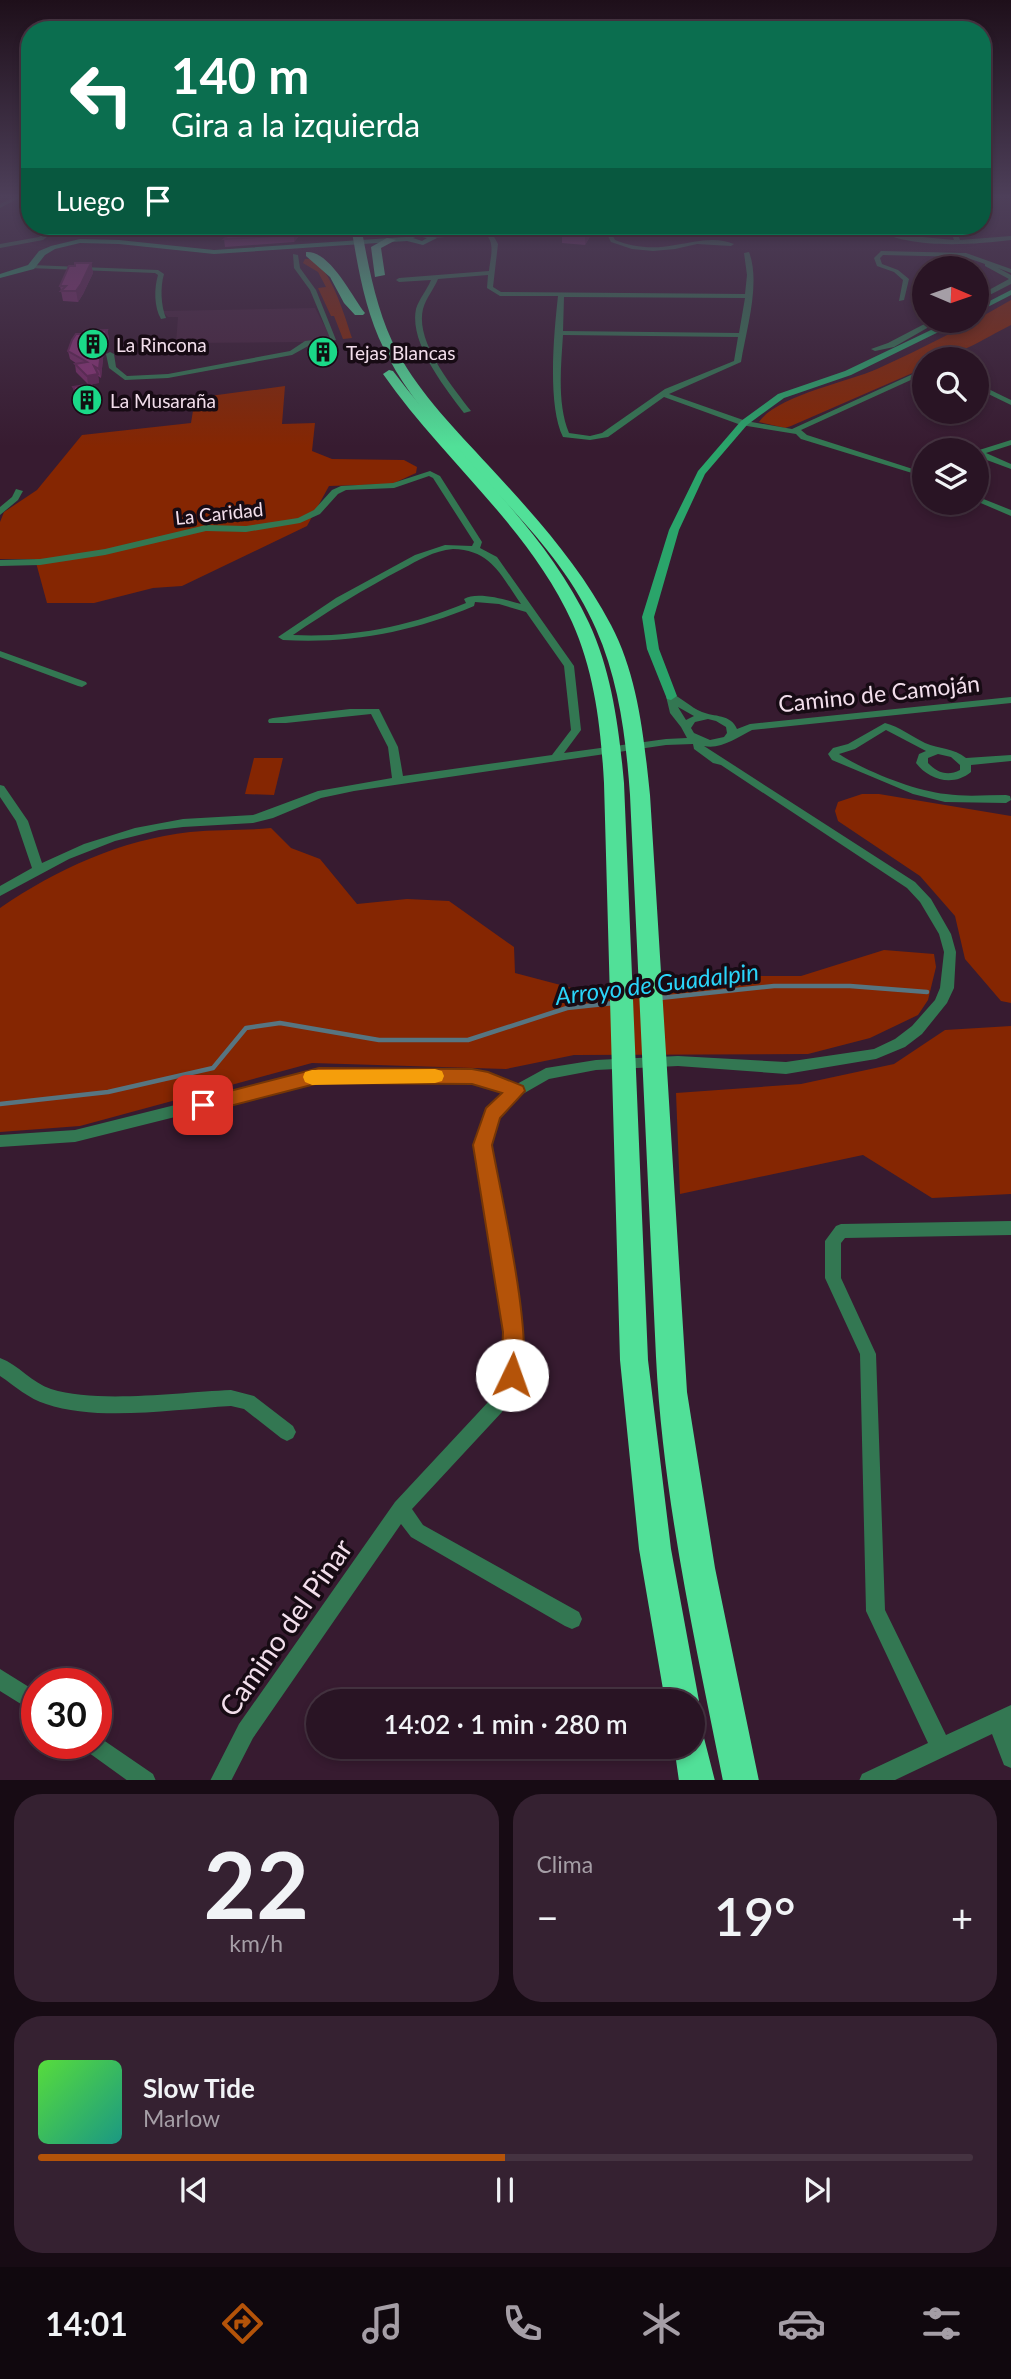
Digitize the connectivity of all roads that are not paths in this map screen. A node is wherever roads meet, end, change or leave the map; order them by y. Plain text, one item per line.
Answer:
1 (159, 281) edge
2 (307, 281) edge
3 (338, 281) edge
4 (353, 281) edge
5 (366, 281) edge
6 (379, 281) edge
7 (433, 281) edge
8 (491, 281) edge
9 (749, 281) edge
10 (906, 281) edge
11 (1009, 281) edge
12 (1011, 292) edge
13 (989, 293) edge
14 (747, 296) junction
15 (561, 297) junction
16 (901, 300) dead end
17 (989, 304) edge
18 (359, 313) junction
19 (163, 318) dead end
20 (381, 329) junction
21 (560, 333) junction
22 (914, 333) edge
23 (931, 333) edge
24 (741, 335) junction
25 (875, 349) dead end
26 (110, 354) dead end
27 (912, 377) edge
28 (989, 391) edge
29 (663, 394) junction
30 (1011, 402) edge
31 (467, 411) dead end
32 (744, 423) junction
33 (796, 432) junction
34 (1011, 442) edge
35 (989, 449) edge
36 (989, 458) edge
37 (1011, 467) edge
38 (912, 468) edge
39 (19, 491) dead end
40 (989, 504) edge
41 (0, 512) edge
42 (1011, 513) edge
43 (475, 548) junction
44 (0, 564) edge
45 (531, 610) junction
46 (298, 626) junction
47 (310, 638) junction
48 (0, 654) edge
49 (82, 684) dead end
50 (671, 696) junction
51 (1011, 700) edge
52 (878, 715) junction
53 (702, 716) junction
54 (273, 721) dead end
55 (728, 723) junction
56 (886, 726) junction
57 (686, 727) junction
58 (750, 727) junction
59 (728, 738) junction
60 (698, 741) junction
61 (666, 742) junction
62 (937, 750) junction
63 (557, 758) junction
64 (1011, 758) edge
65 (922, 759) junction
66 (965, 762) junction
67 (725, 763) junction
68 (398, 782) junction
69 (0, 789) edge
70 (1006, 799) dead end
71 (37, 869) junction
72 (0, 892) edge
73 (516, 1091) junction
74 (0, 1141) edge
75 (1011, 1228) edge
76 (0, 1366) edge
77 (287, 1432) dead end
78 (401, 1508) junction
79 (572, 1619) dead end
80 (0, 1679) edge
81 (680, 1689) edge
82 (21, 1693) edge
83 (1004, 1718) edge
84 (941, 1747) junction
85 (112, 1757) edge
86 (1011, 1758) edge
87 (693, 1759) edge
88 (875, 1779) edge
89 (146, 1780) edge
90 (220, 1780) edge
91 (697, 1780) edge
92 (741, 1780) edge

1 - 19 street
2 - 26 street
3 - 18 highway
4 - 18 highway
5 - 20 highway
6 - 20 highway
7 - 31 street
8 - 15 street
9 - 14 street
10 - 16 street
11 - 13 street
12 - 17 street
14 - 15 street
14 - 24 street
15 - 21 street
18 - 81 highway
20 - 92 highway
21 - 24 street
21 - 29 street
22 - 25 street
23 - 32 street
24 - 29 street
27 - 33 street
28 - 30 street
29 - 32 street
32 - 33 street
32 - 50 street
33 - 38 street
34 - 35 street
36 - 37 street
39 - 41 street
40 - 42 street
43 - 44 street, La Caridad
43 - 45 street
43 - 46 street
45 - 47 street
45 - 63 street
46 - 47 street
46 - 47 street
48 - 49 street
50 - 53 street
50 - 57 street
51 - 52 street, Camino de Camoján
52 - 56 street
52 - 58 street, Camino de Camoján
53 - 55 street
53 - 57 street
54 - 68 street
55 - 58 street, Camino de Camoján
55 - 59 street
56 - 62 street
56 - 65 street
56 - 70 street
57 - 60 street
57 - 61 street
58 - 59 street, Camino de Camoján
59 - 60 street
59 - 67 street
60 - 61 street
60 - 67 street, Camino del Pinar
61 - 63 street
62 - 65 street
62 - 66 street
63 - 68 street
64 - 66 street
65 - 66 street
67 - 73 street, Camino del Pinar
68 - 71 street
69 - 71 street
71 - 72 street
73 - 74 street
73 - 78 street, Camino del Pinar
75 - 84 street
76 - 77 street
78 - 79 street
78 - 90 street, Camino del Pinar
80 - 82 street
83 - 84 street
83 - 86 street
84 - 88 street
85 - 89 street
87 - 91 highway

